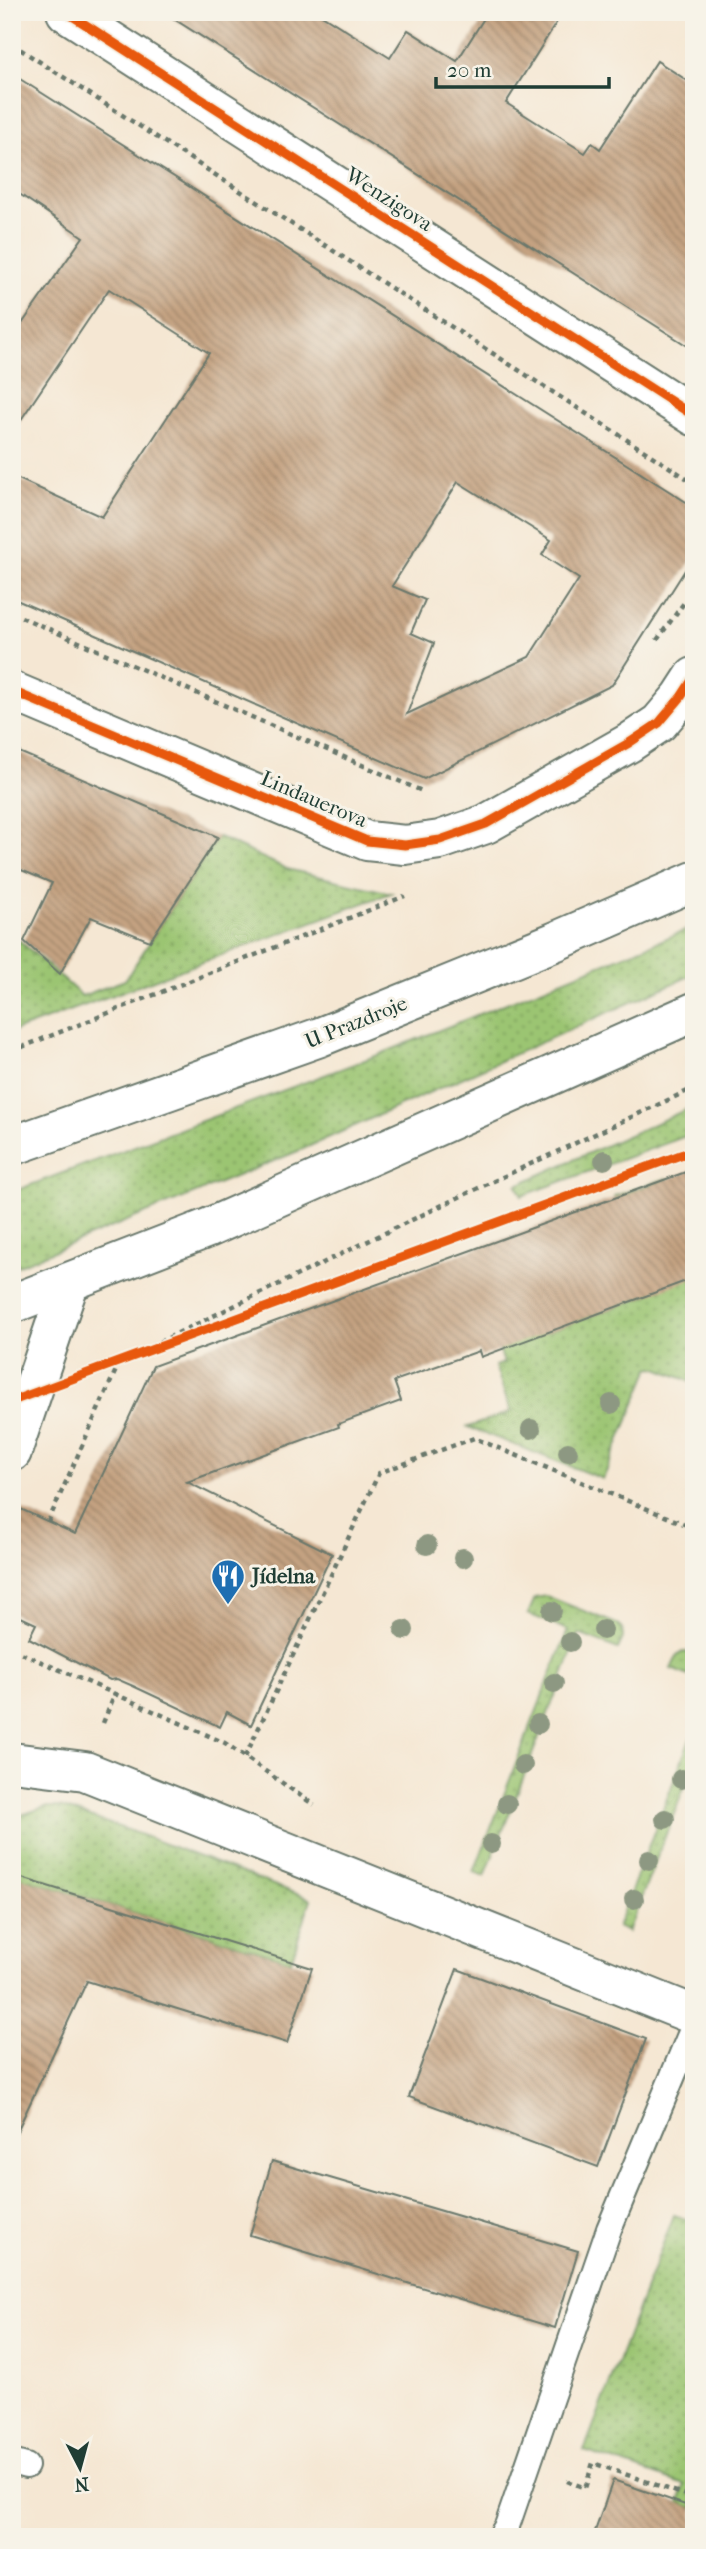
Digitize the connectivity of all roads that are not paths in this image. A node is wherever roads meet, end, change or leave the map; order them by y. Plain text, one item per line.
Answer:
1 (66, 12) edge
2 (694, 416) edge
3 (694, 677) edge
4 (12, 691) edge
5 (694, 881) edge
6 (694, 1012) edge
7 (12, 1146) edge
8 (69, 1284) junction
9 (12, 1304) edge
10 (12, 1452) edge
11 (12, 1762) edge
12 (694, 2015) edge
13 (694, 2025) edge
14 (500, 2537) edge

1 - 2 street, Wenzigova
3 - 4 street, Lindauerova
5 - 7 street, U Prazdroje
6 - 8 street
8 - 9 street
8 - 10 street
11 - 12 street
13 - 14 lane

